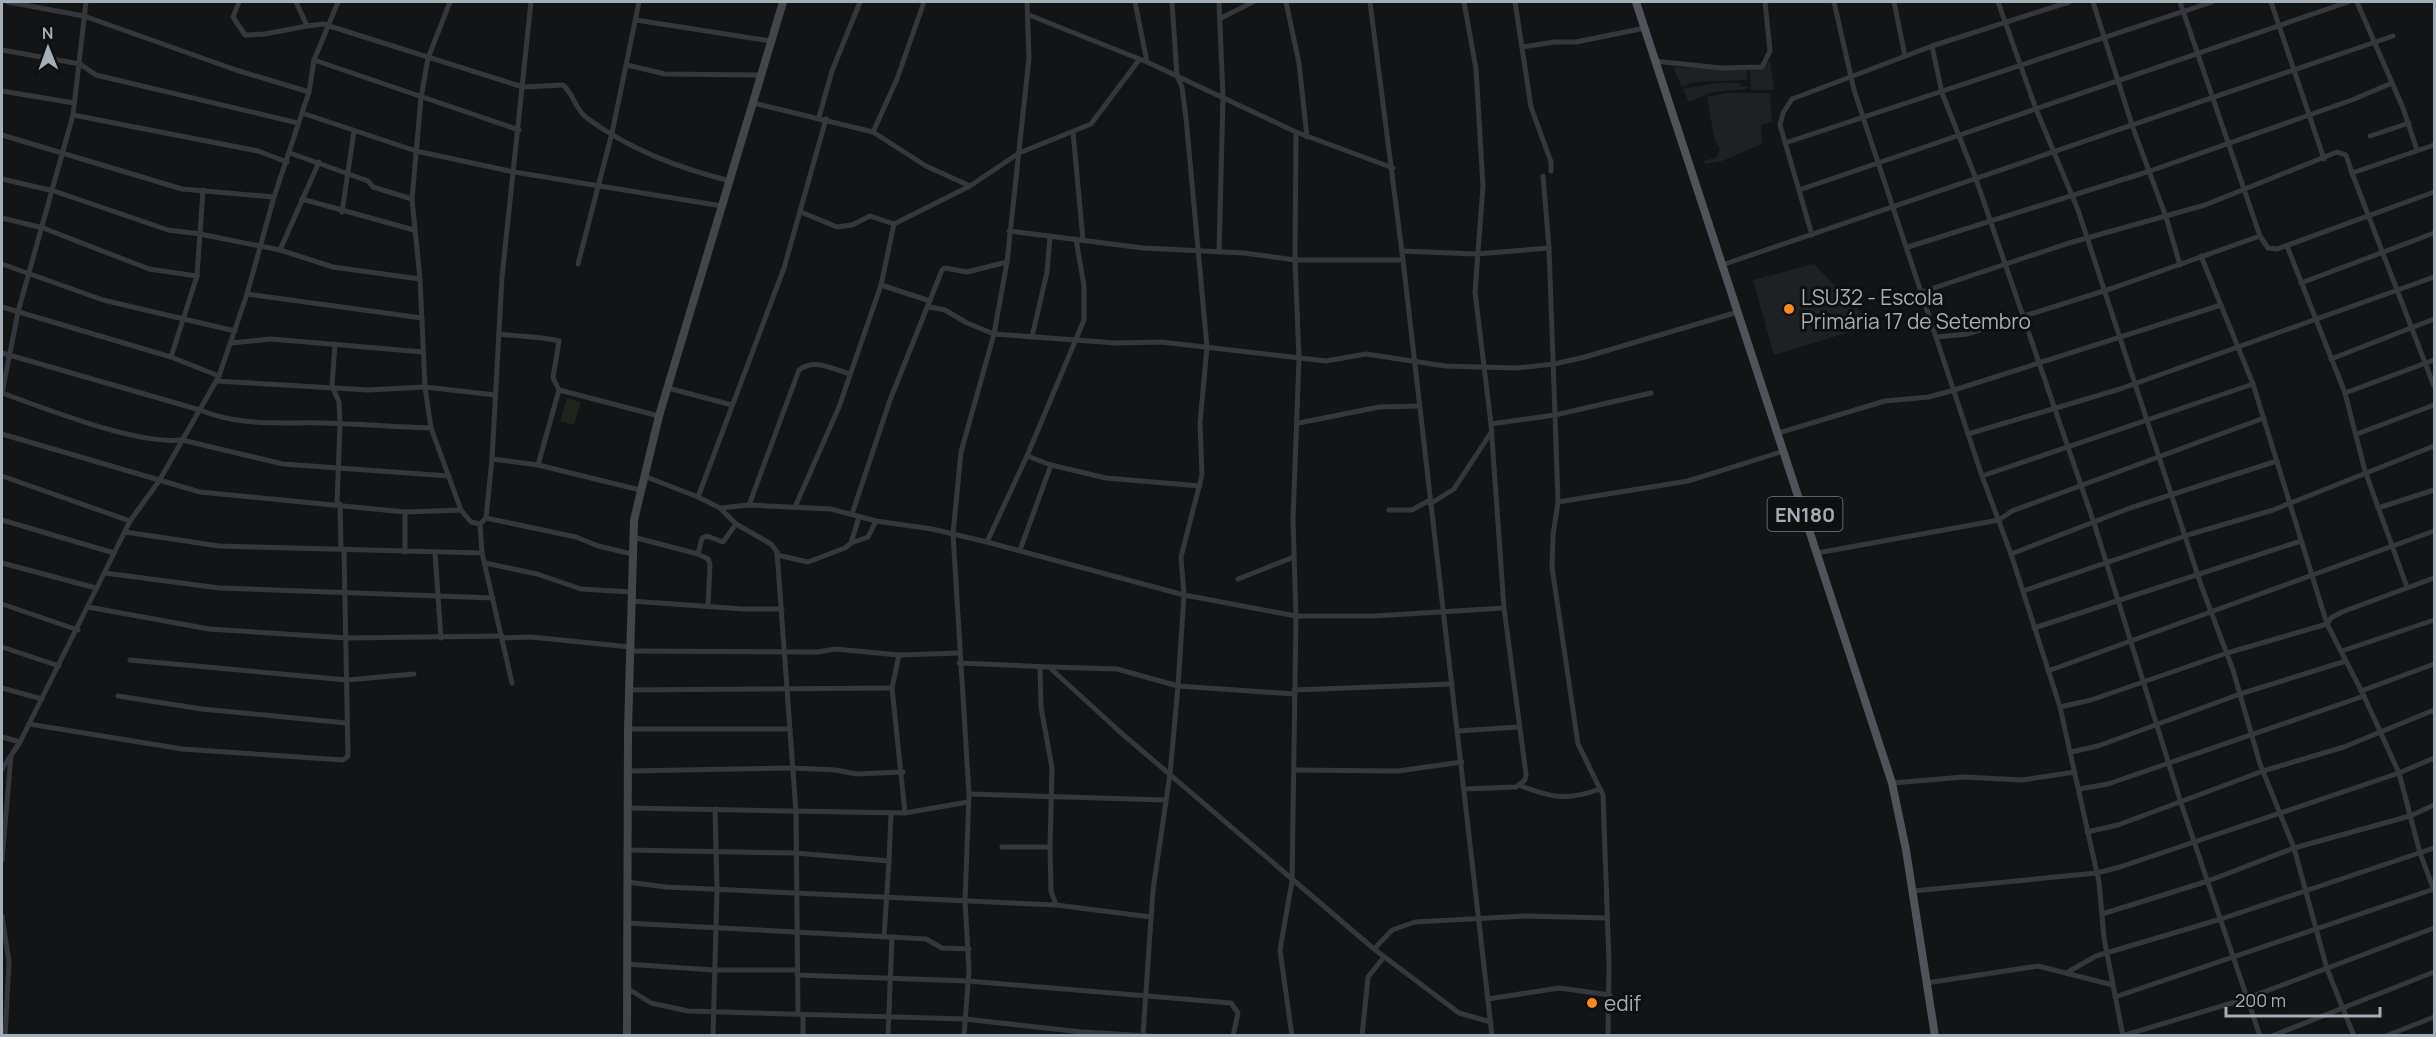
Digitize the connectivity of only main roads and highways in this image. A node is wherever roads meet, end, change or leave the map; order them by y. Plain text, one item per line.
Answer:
1 (1636, 2) edge
2 (1935, 1035) edge

1 - 2 main road, EN180

